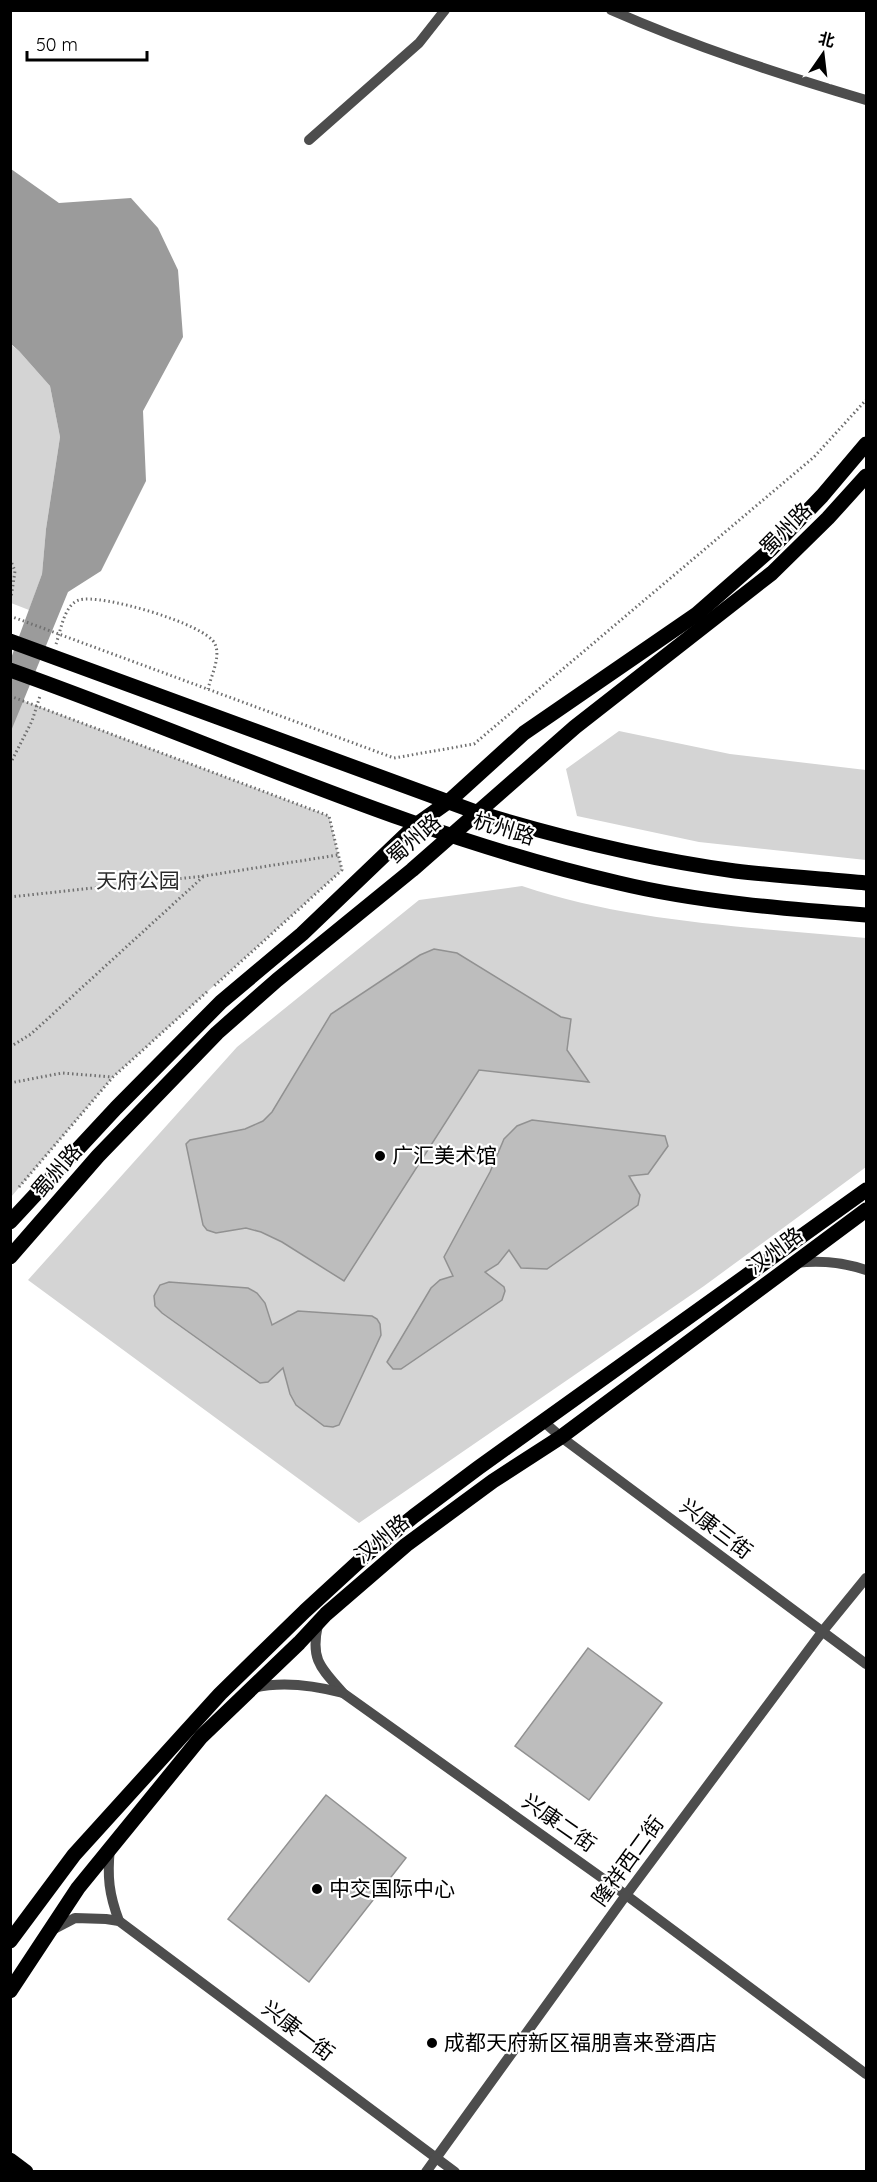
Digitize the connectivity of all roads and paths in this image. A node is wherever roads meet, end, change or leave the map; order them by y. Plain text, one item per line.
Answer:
1 (446, 10) edge
2 (611, 10) edge
3 (867, 100) edge
4 (309, 140) dead end
5 (867, 400) edge
6 (867, 444) edge
7 (867, 476) edge
8 (10, 559) edge
9 (11, 598) edge
10 (10, 616) edge
11 (10, 641) edge
12 (60, 657) junction
13 (10, 670) edge
14 (50, 687) junction
15 (208, 689) junction
16 (10, 696) edge
17 (10, 764) edge
18 (448, 802) junction
19 (476, 812) junction
20 (417, 824) junction
21 (452, 835) junction
22 (338, 855) junction
23 (204, 876) junction
24 (867, 883) edge
25 (10, 897) edge
26 (867, 915) edge
27 (10, 1047) edge
28 (113, 1077) junction
29 (10, 1083) edge
30 (18, 1189) dead end
31 (867, 1190) edge
32 (867, 1210) edge
33 (10, 1222) edge
34 (10, 1257) edge
35 (793, 1263) junction
36 (867, 1270) edge
37 (544, 1422) junction
38 (561, 1437) junction
39 (867, 1578) edge
40 (318, 1622) junction
41 (822, 1632) junction
42 (867, 1664) edge
43 (249, 1689) junction
44 (343, 1693) junction
45 (111, 1848) junction
46 (626, 1895) junction
47 (119, 1921) junction
48 (49, 1931) junction
49 (10, 1941) edge
50 (10, 1991) edge
51 (866, 2073) edge
52 (436, 2158) junction
53 (10, 2160) edge
54 (26, 2172) edge
55 (426, 2172) edge
56 (455, 2172) edge

1 - 4 street
2 - 3 street
5 - 15 path
6 - 18 main road, 蜀州路
7 - 19 main road, 蜀州路
8 - 9 path
10 - 15 path
11 - 12 main road, 杭州路
12 - 15 path
12 - 18 main road, 杭州路
13 - 14 main road, 杭州路
14 - 17 path
14 - 20 main road, 杭州路
16 - 22 path
18 - 19 main road, 杭州路
18 - 20 main road, 蜀州路
19 - 21 main road, 蜀州路
19 - 24 main road, 杭州路
20 - 21 main road, 杭州路
20 - 33 main road, 蜀州路
21 - 26 main road, 杭州路
21 - 34 main road, 蜀州路
22 - 23 path
22 - 28 path
23 - 25 path
23 - 27 path
28 - 29 path
28 - 30 path
31 - 37 main road, 汉州路
32 - 35 main road, 汉州路
35 - 36 street
35 - 38 main road, 汉州路
37 - 38 street, 兴康三街
37 - 49 main road, 汉州路
38 - 40 main road, 汉州路
38 - 41 street, 兴康三街
39 - 41 street, 隆祥西二街
40 - 43 main road, 汉州路
40 - 44 street
41 - 42 street, 兴康三街
41 - 46 street, 隆祥西二街
43 - 44 street
43 - 45 main road, 汉州路
44 - 46 street, 兴康二街
45 - 47 street
45 - 48 main road, 汉州路
46 - 51 street, 兴康二街
46 - 52 street, 隆祥西二街
47 - 48 street
47 - 52 street, 兴康一街
48 - 50 main road, 汉州路
52 - 55 street, 隆祥西二街
52 - 56 street, 兴康一街
53 - 54 main road

